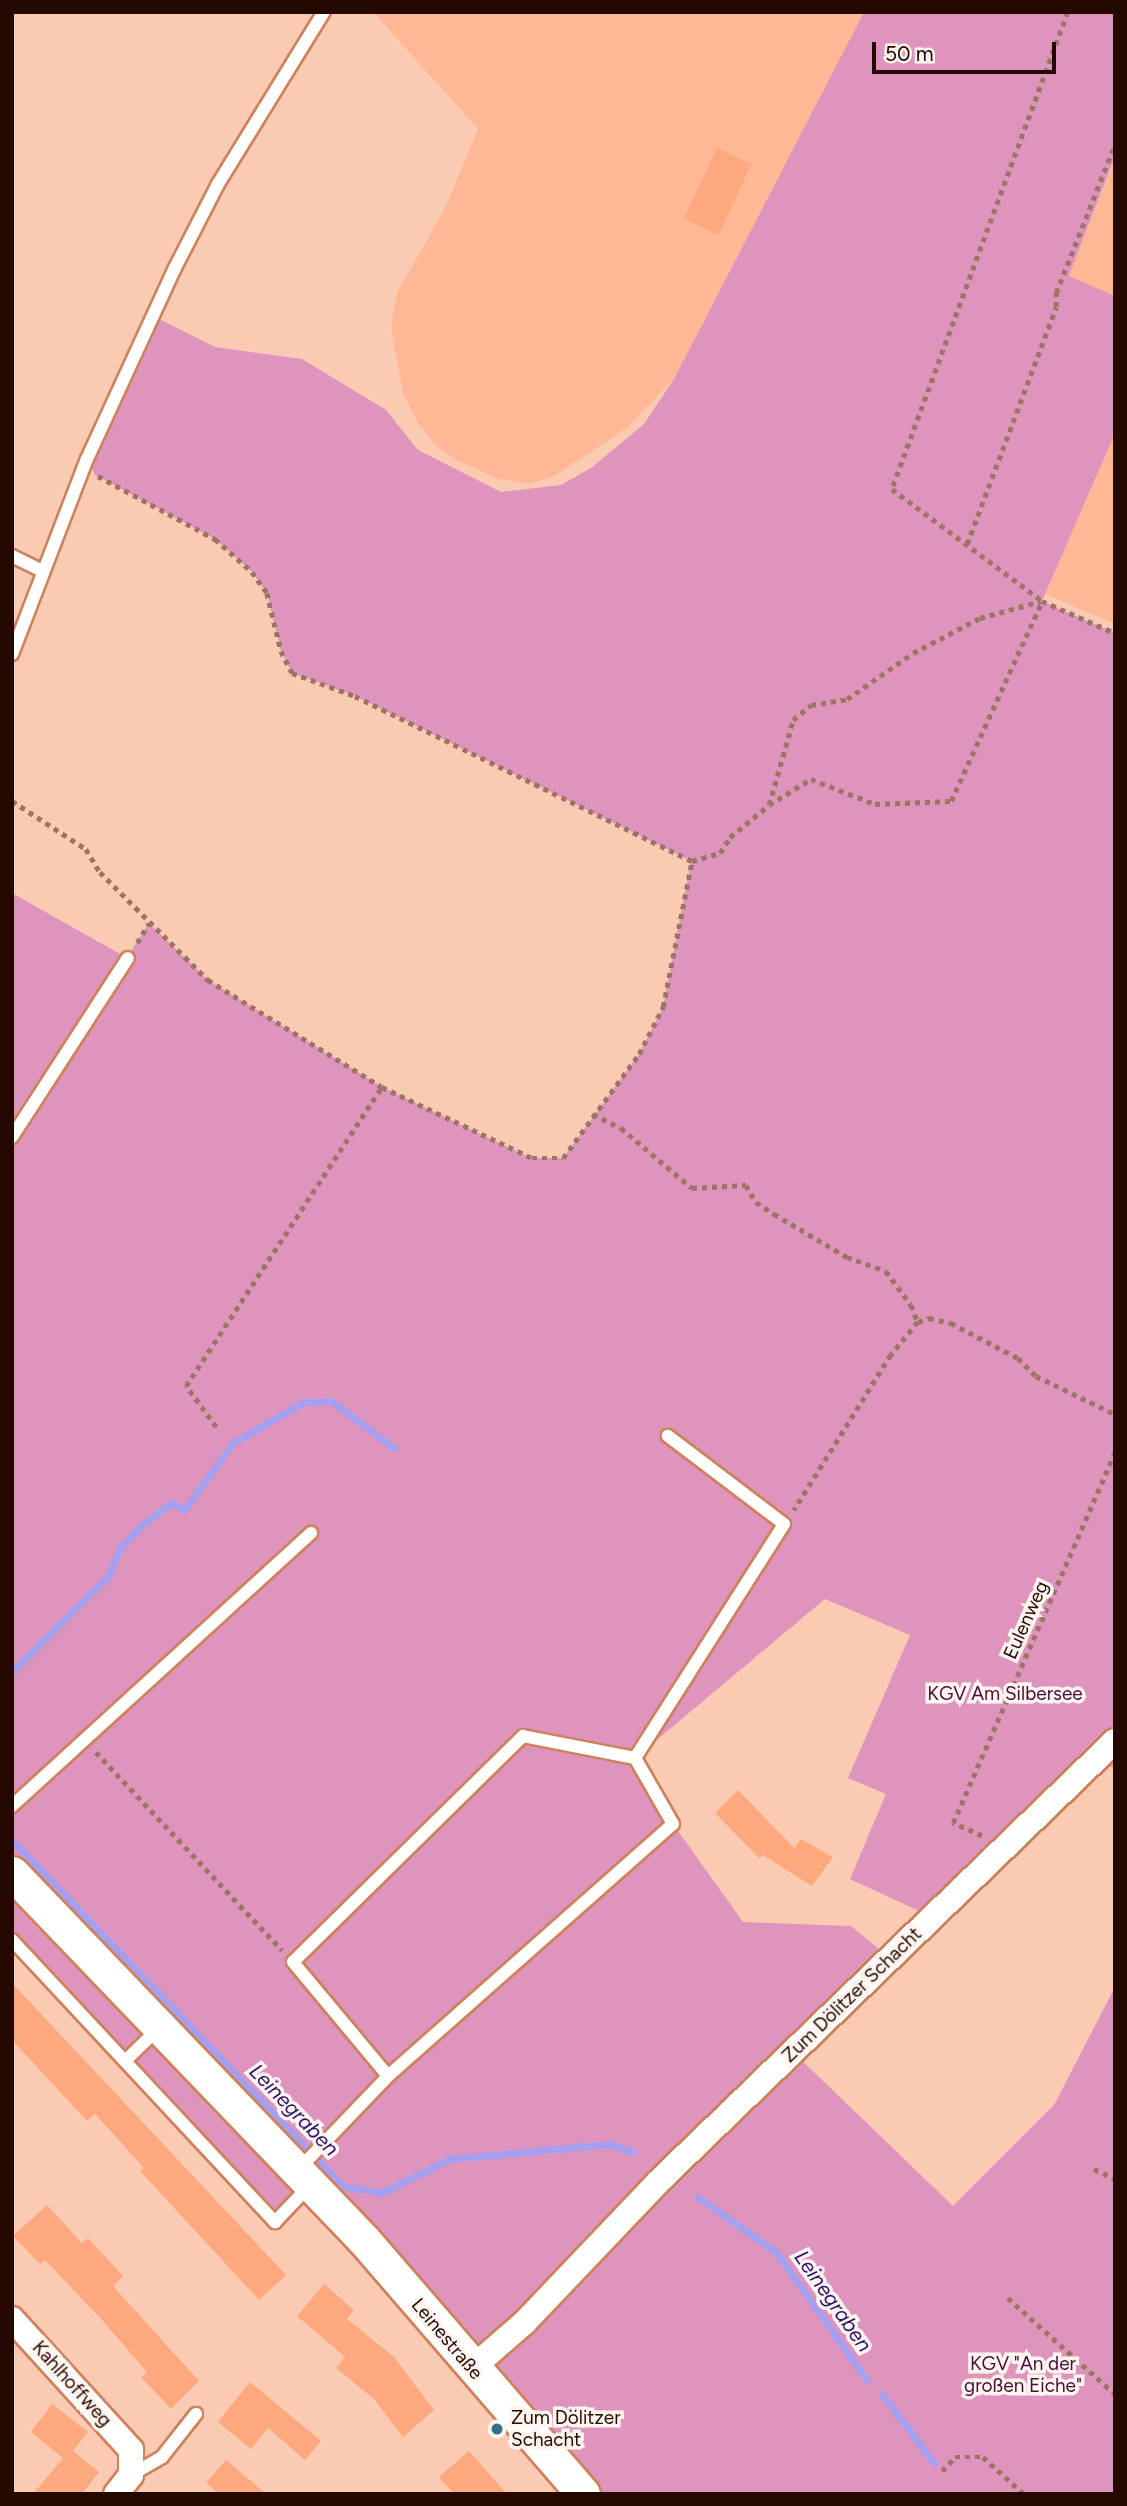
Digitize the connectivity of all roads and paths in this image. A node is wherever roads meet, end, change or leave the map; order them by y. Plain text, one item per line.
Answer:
1 (324, 12) edge
2 (1068, 12) edge
3 (1115, 144) edge
4 (87, 459) junction
5 (967, 544) junction
6 (12, 556) edge
7 (41, 570) junction
8 (1042, 601) junction
9 (1115, 633) edge
10 (12, 654) edge
11 (12, 801) edge
12 (769, 805) junction
13 (692, 861) junction
14 (149, 923) junction
15 (128, 958) joint
16 (382, 1087) junction
17 (593, 1114) junction
18 (12, 1137) edge
19 (918, 1322) junction
20 (1115, 1414) edge
21 (216, 1427) dead end
22 (668, 1436) dead end
23 (1115, 1452) edge
24 (784, 1524) junction
25 (311, 1533) dead end
26 (1115, 1741) edge
27 (86, 1742) junction
28 (635, 1758) junction
29 (12, 1806) edge
30 (1005, 1846) junction
31 (12, 1873) edge
32 (12, 1940) edge
33 (293, 1962) junction
34 (159, 2028) junction
35 (125, 2061) junction
36 (388, 2076) junction
37 (309, 2166) junction
38 (1094, 2169) dead end
39 (1115, 2179) edge
40 (1008, 2298) dead end
41 (12, 2319) edge
42 (471, 2369) junction
43 (1115, 2394) edge
44 (195, 2414) dead end
45 (942, 2471) dead end
46 (124, 2485) edge
47 (570, 2489) edge
48 (1024, 2494) edge

1 - 4 lane
2 - 5 path
3 - 5 path
4 - 7 lane
4 - 13 path
5 - 8 path
6 - 7 lane
7 - 10 lane
8 - 9 path
8 - 12 path
8 - 12 path
11 - 14 path
12 - 13 path
13 - 17 path
14 - 15 path
14 - 16 path
15 - 18 lane
16 - 17 path
16 - 21 path
17 - 19 path
19 - 20 path
19 - 24 path
22 - 24 lane
23 - 30 path, Eulenweg
24 - 28 lane
25 - 27 lane
26 - 30 street, Zum Dölitzer Schacht
27 - 29 lane
27 - 33 path
28 - 33 lane
28 - 36 lane
30 - 42 street, Zum Dölitzer Schacht
31 - 34 main road, Leinestraße
32 - 35 lane
33 - 36 lane
34 - 35 lane
34 - 37 main road, Leinestraße
35 - 37 lane
36 - 37 lane
37 - 42 main road, Leinestraße
38 - 39 path
40 - 43 path
41 - 46 street, Kahlhoffweg
42 - 47 main road, Leinestraße
44 - 46 lane
45 - 48 path

